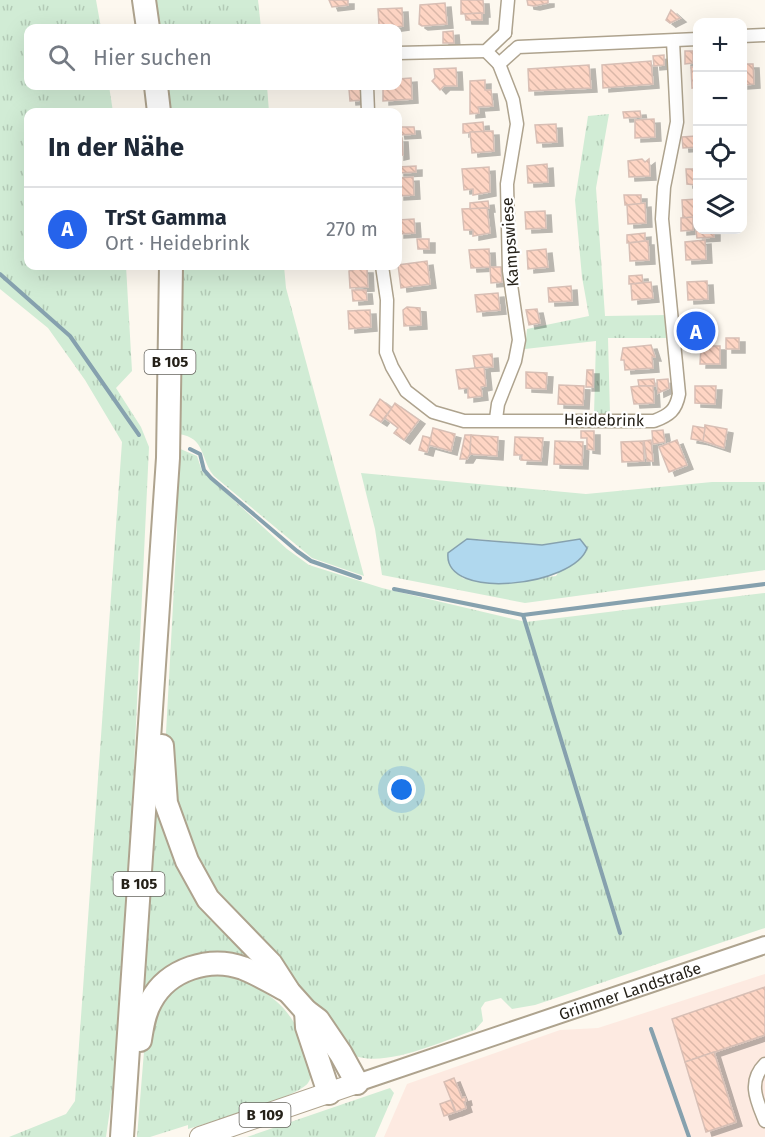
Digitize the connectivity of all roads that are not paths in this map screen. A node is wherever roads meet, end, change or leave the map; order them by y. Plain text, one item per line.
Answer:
1 (144, 0) edge
2 (508, 0) edge
3 (147, 24) edge
4 (505, 33) junction
5 (765, 35) edge
6 (747, 36) edge
7 (693, 39) edge
8 (673, 41) junction
9 (518, 47) junction
10 (486, 51) junction
11 (402, 53) edge
12 (499, 64) junction
13 (156, 90) edge
14 (367, 90) edge
15 (159, 108) edge
16 (368, 108) edge
17 (171, 270) edge
18 (383, 270) edge
19 (496, 419) junction
20 (156, 650) junction
21 (765, 945) edge
22 (289, 992) junction
23 (306, 1011) junction
24 (765, 1064) edge
25 (357, 1083) junction
26 (329, 1093) junction
27 (765, 1121) edge
28 (123, 1127) edge
29 (200, 1137) edge

1 - 3 highway
2 - 4 street
4 - 9 street
4 - 10 street
5 - 6 street
7 - 8 street
8 - 9 street
8 - 19 street, Heidebrink
9 - 12 street
10 - 11 street
10 - 12 street
12 - 19 street, Kampswiese
13 - 15 highway
14 - 16 street
17 - 20 highway, B 105
18 - 19 street, Heidebrink
20 - 22 highway
20 - 28 highway, B 105
21 - 25 main road, Grimmer Landstraße
22 - 23 highway
22 - 28 highway
23 - 25 highway
23 - 26 highway
24 - 27 street
25 - 26 main road, B 109
26 - 29 main road, B 109

